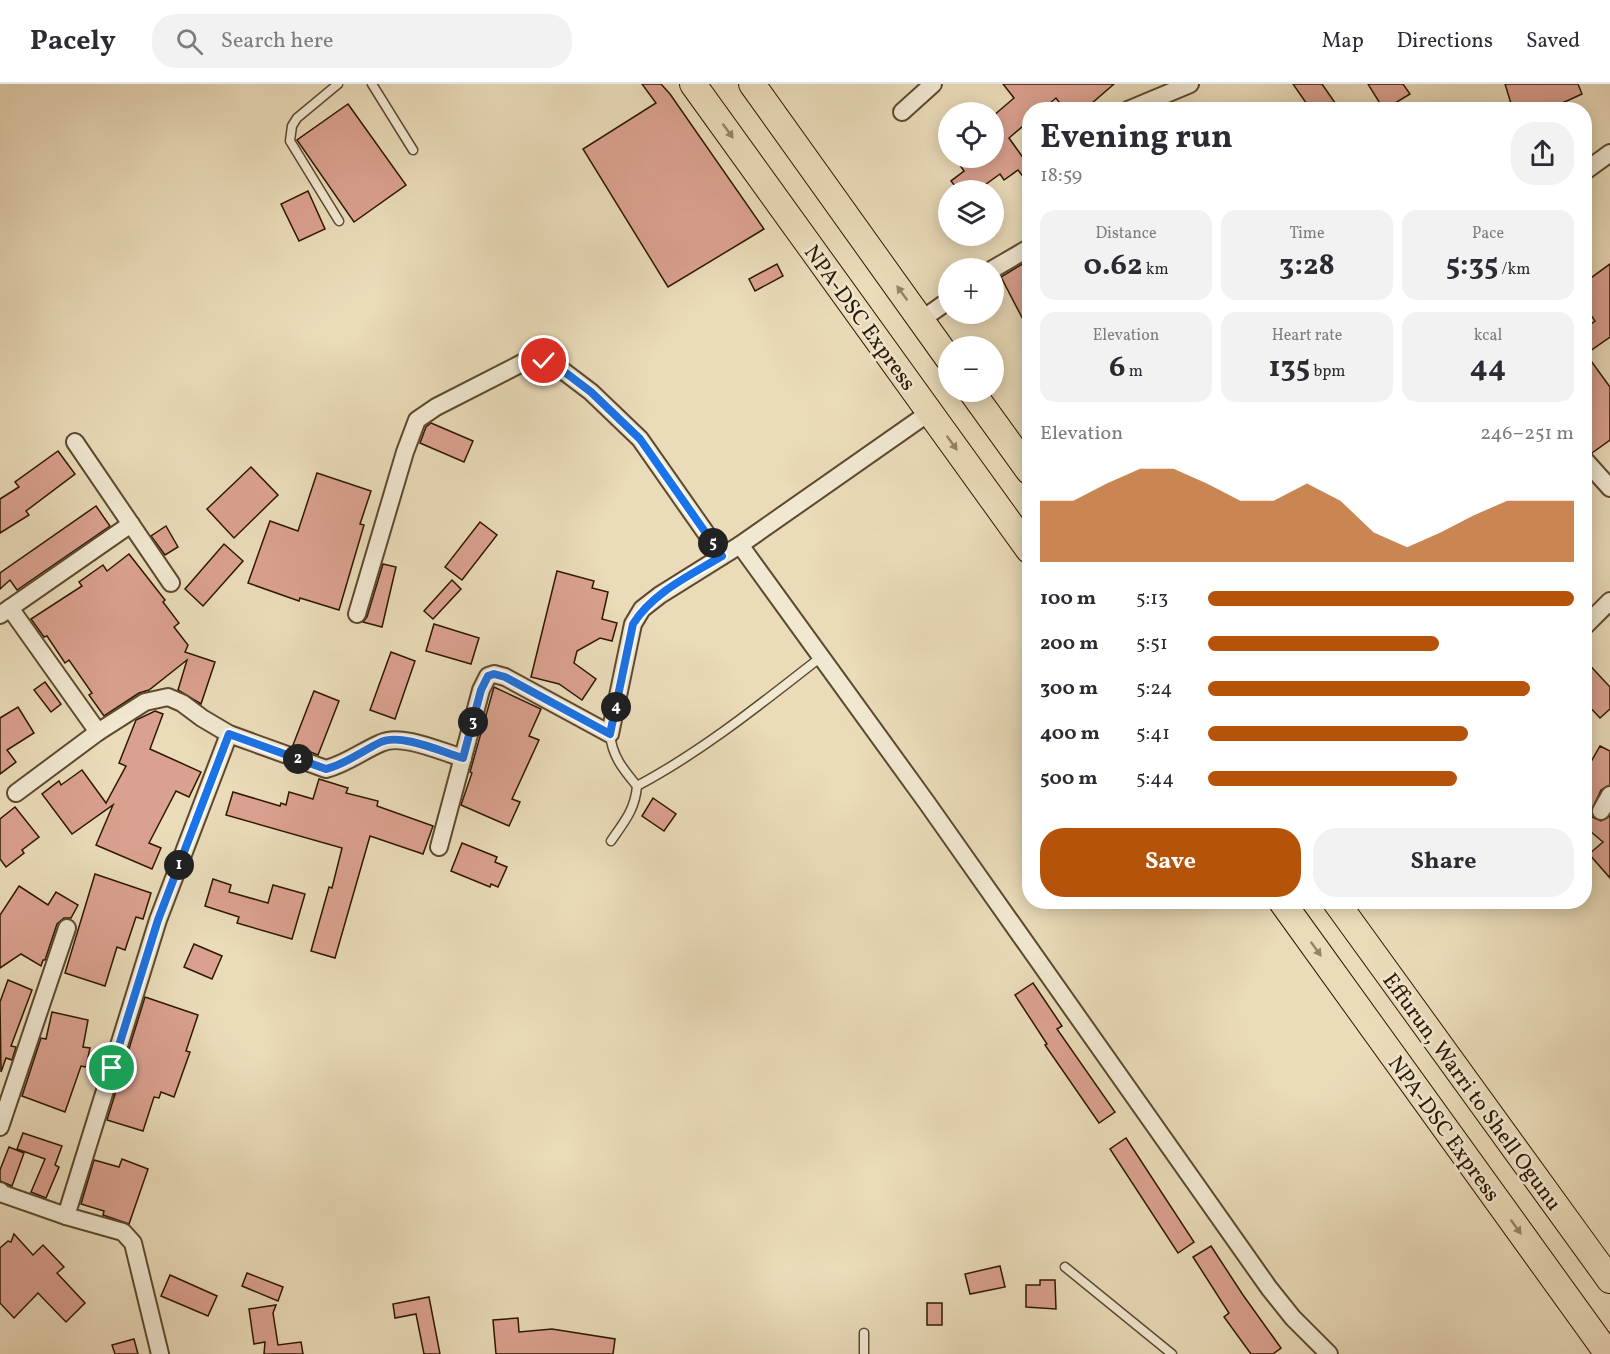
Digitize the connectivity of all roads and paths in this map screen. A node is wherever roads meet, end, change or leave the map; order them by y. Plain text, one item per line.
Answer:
1 (338, 84) edge
2 (372, 84) edge
3 (693, 84) edge
4 (752, 84) edge
5 (933, 84) edge
6 (1190, 84) edge
7 (1147, 102) edge
8 (902, 112) dead end
9 (413, 150) dead end
10 (1610, 153) edge
11 (1592, 166) edge
12 (339, 221) dead end
13 (1022, 252) edge
14 (1004, 263) edge
15 (938, 308) edge
16 (921, 320) junction
17 (938, 344) edge
18 (979, 402) edge
19 (930, 412) junction
20 (75, 442) dead end
21 (1022, 461) edge
22 (1592, 468) edge
23 (1610, 488) edge
24 (131, 524) junction
25 (1022, 540) edge
26 (740, 545) junction
27 (722, 556) junction
28 (171, 583) dead end
29 (1610, 601) edge
30 (5, 612) edge
31 (357, 614) dead end
32 (1592, 619) edge
33 (821, 657) junction
34 (98, 732) junction
35 (229, 734) junction
36 (610, 734) junction
37 (463, 758) junction
38 (637, 786) junction
39 (16, 793) dead end
40 (1610, 795) edge
41 (1601, 811) dead end
42 (610, 841) dead end
43 (439, 847) dead end
44 (1287, 909) edge
45 (1341, 909) edge
46 (67, 928) dead end
47 (0, 1127) edge
48 (0, 1191) edge
49 (66, 1216) junction
50 (1065, 1267) dead end
51 (1610, 1280) edge
52 (864, 1333) dead end
53 (160, 1354) edge
54 (864, 1354) edge
55 (1172, 1354) edge
56 (1329, 1354) edge
57 (1608, 1354) edge

1 - 12 lane
2 - 9 lane
3 -> 19 main road, NPA-DSC Express
16 -> 4 main road
5 - 8 street
6 - 7 street
10 - 11 street
13 - 14 street
15 - 16 street
16 - 17 main road
18 - 21 main road
19 -> 25 main road, NPA-DSC Express
19 - 26 street
20 - 24 street
22 - 23 street
24 - 28 street
24 - 30 street
26 - 27 street
26 - 33 street
27 - 31 street
27 - 36 street
29 - 32 street
30 - 34 street
33 - 38 lane
33 - 56 street
34 - 35 street
34 - 39 street
35 - 37 street
35 - 49 street
36 - 37 street
36 - 38 lane
37 - 43 street
38 - 42 lane
40 - 41 street
44 -> 57 main road, NPA-DSC Express
45 - 51 main road, Effurun, Warri to Shell Ogunu
46 - 47 street
48 - 49 street
49 - 53 street
50 - 55 lane
52 - 54 lane

